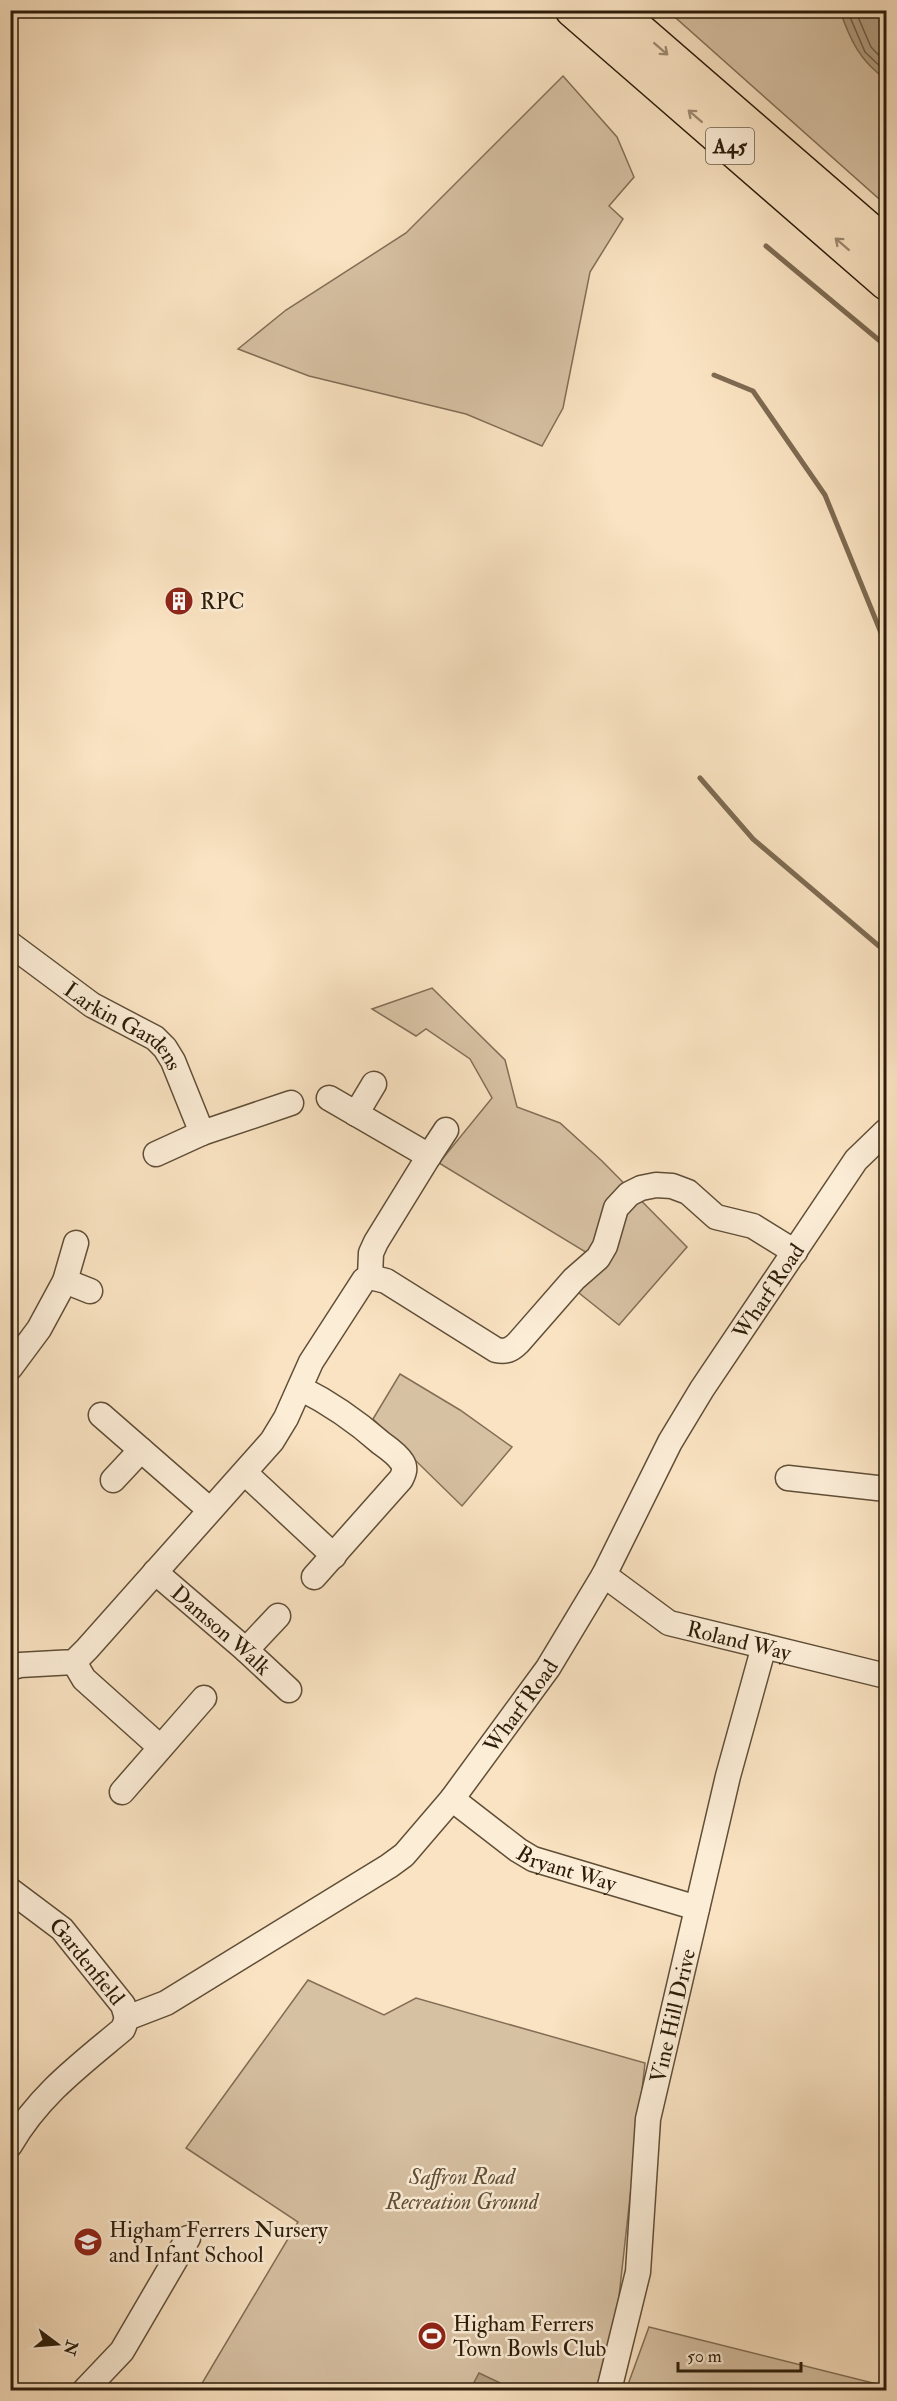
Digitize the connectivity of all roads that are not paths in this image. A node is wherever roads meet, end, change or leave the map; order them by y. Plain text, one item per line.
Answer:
1 (572, 10) edge
2 (616, 10) edge
3 (886, 244) edge
4 (886, 283) edge
5 (10, 944) edge
6 (374, 1084) dead end
7 (329, 1098) dead end
8 (291, 1103) dead end
9 (356, 1114) junction
10 (446, 1130) dead end
11 (886, 1131) edge
12 (201, 1133) junction
13 (156, 1154) dead end
14 (429, 1156) junction
15 (76, 1243) dead end
16 (795, 1252) junction
17 (370, 1277) junction
18 (65, 1281) junction
19 (90, 1291) dead end
20 (10, 1368) edge
21 (300, 1388) junction
22 (101, 1414) dead end
23 (141, 1450) junction
24 (245, 1473) junction
25 (788, 1478) dead end
26 (113, 1480) dead end
27 (886, 1489) edge
28 (210, 1510) junction
29 (334, 1556) junction
30 (154, 1572) junction
31 (604, 1575) junction
32 (314, 1577) dead end
33 (278, 1616) dead end
34 (764, 1646) junction
35 (246, 1650) junction
36 (74, 1662) junction
37 (10, 1668) edge
38 (886, 1676) edge
39 (289, 1690) dead end
40 (204, 1698) dead end
41 (160, 1747) junction
42 (122, 1792) dead end
43 (452, 1799) junction
44 (10, 1890) edge
45 (697, 1908) junction
46 (127, 2018) junction
47 (10, 2145) edge
48 (188, 2238) dead end
49 (85, 2391) edge
50 (609, 2391) edge

4 -> 1 highway, A45
2 -> 3 highway, A45
5 - 12 street, Larkin Gardens
6 - 9 street
7 - 9 street
8 - 12 street
9 - 14 street
10 - 14 street
11 - 16 street, Wharf Road
12 - 13 street
14 - 17 street
15 - 18 street
16 - 17 street
16 - 31 street, Wharf Road
17 - 21 street
18 - 19 street
18 - 20 street
21 - 24 street
21 - 29 street
22 - 23 street
23 - 26 street
23 - 28 street
24 - 28 street
24 - 29 street
25 - 27 street
28 - 30 street
29 - 32 street
30 - 35 street, Damson Walk
30 - 36 street
31 - 34 street, Roland Way
31 - 43 street, Wharf Road
33 - 35 street
34 - 38 street, Roland Way
34 - 45 street, Vine Hill Drive
35 - 39 street, Damson Walk
36 - 37 street
36 - 41 street
40 - 41 street
41 - 42 street
43 - 45 street, Bryant Way
43 - 46 street, Wharf Road
44 - 46 street, Gardenfield
45 - 50 street, Vine Hill Drive
46 - 47 street
48 - 49 street

